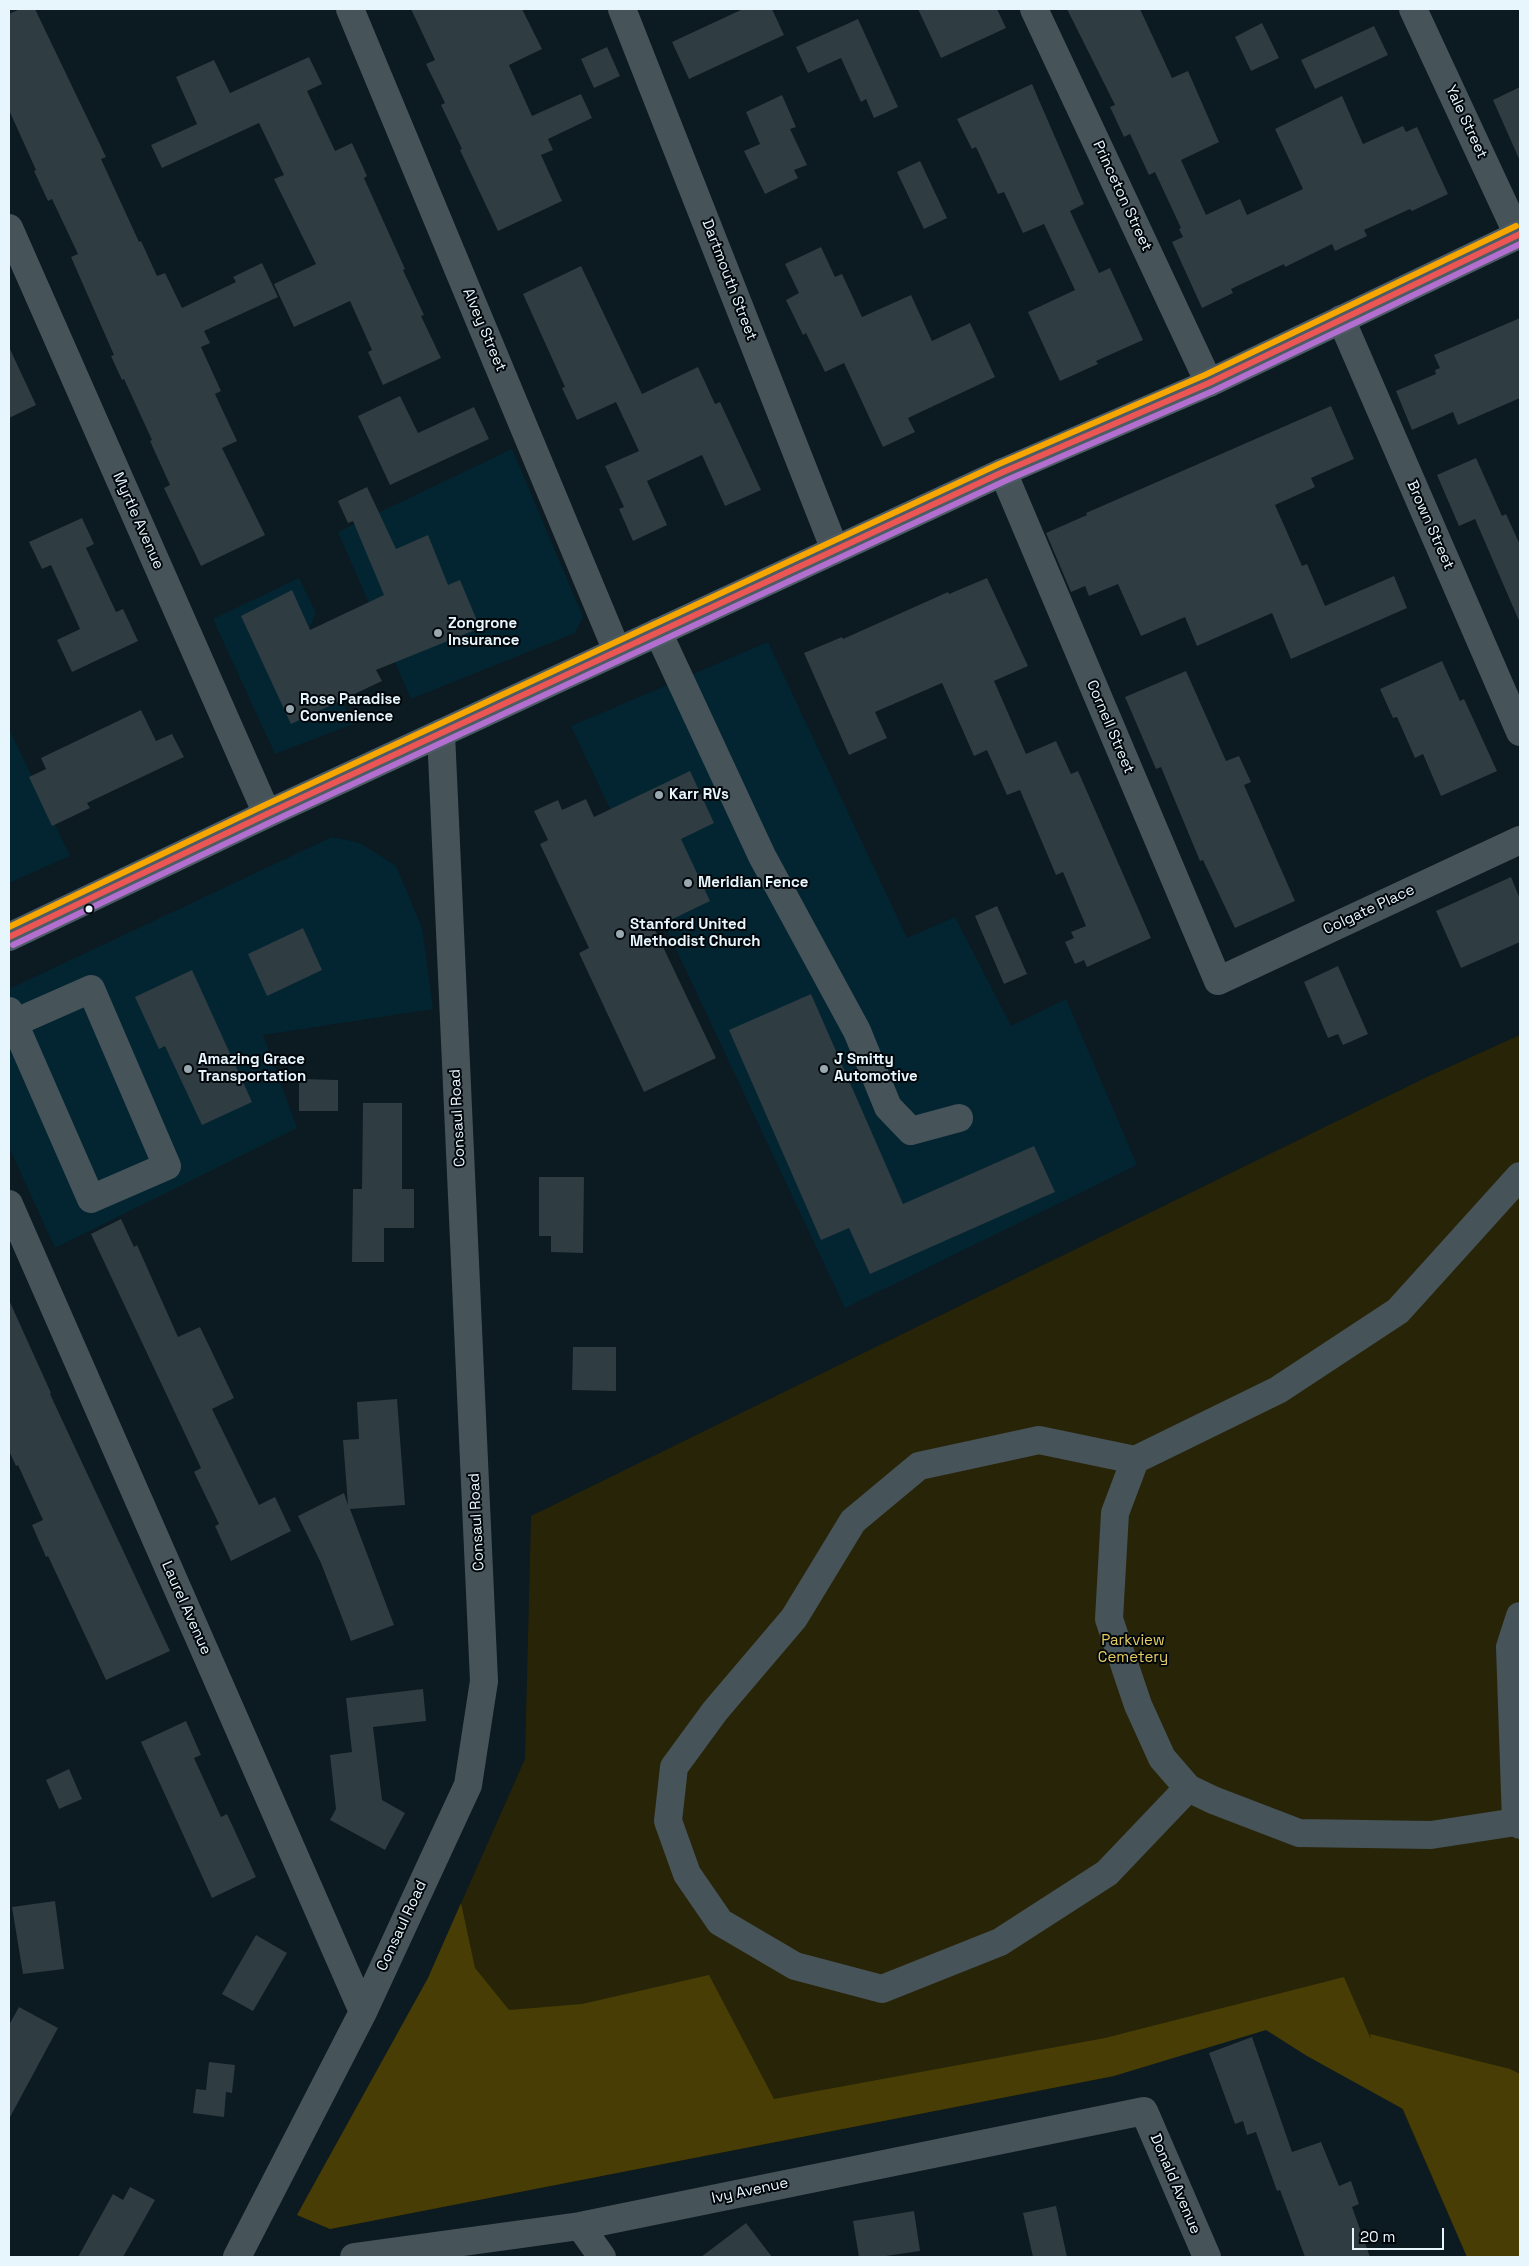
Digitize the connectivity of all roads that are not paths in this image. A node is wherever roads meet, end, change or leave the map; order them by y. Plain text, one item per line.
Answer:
1 (350, 9) edge
2 (622, 9) edge
3 (1034, 9) edge
4 (1413, 9) edge
5 (9, 228) edge
6 (1519, 234) edge
7 (1340, 319) junction
8 (1210, 383) junction
9 (1003, 472) junction
10 (835, 550) junction
11 (658, 632) junction
12 (617, 651) junction
13 (1520, 732) edge
14 (441, 733) junction
15 (267, 814) junction
16 (1520, 840) edge
17 (9, 937) edge
18 (1218, 981) joint
19 (11, 1017) edge
20 (959, 1118) dead end
21 (1520, 1176) edge
22 (9, 1204) edge
23 (1135, 1460) junction
24 (1520, 1616) edge
25 (1188, 1788) junction
26 (1518, 1823) edge
27 (363, 2012) junction
28 (1144, 2111) joint
29 (580, 2226) junction
30 (237, 2257) edge
31 (354, 2257) edge
32 (602, 2257) edge
33 (1207, 2257) edge

1 - 12 street, Alvey Street
2 - 10 street, Dartmouth Street
3 - 8 street, Princeton Street
4 - 6 street, Yale Street
5 - 15 street, Myrtle Avenue
6 - 7 main road
7 - 8 main road
7 - 13 street, Brown Street
8 - 9 main road
9 - 10 main road
9 - 18 street, Cornell Street
10 - 11 main road
11 - 12 main road
11 - 20 street
12 - 14 main road
14 - 15 main road
14 - 27 street, Consaul Road
15 - 17 main road
16 - 18 street, Colgate Place
19 - 19 street
21 - 23 street
22 - 27 street, Laurel Avenue
23 - 25 street
23 - 25 street
24 - 26 street
25 - 26 street
27 - 30 street, Consaul Road
28 - 29 street, Ivy Avenue
28 - 33 street, Donald Avenue
29 - 31 street, Ivy Avenue
29 - 32 street

